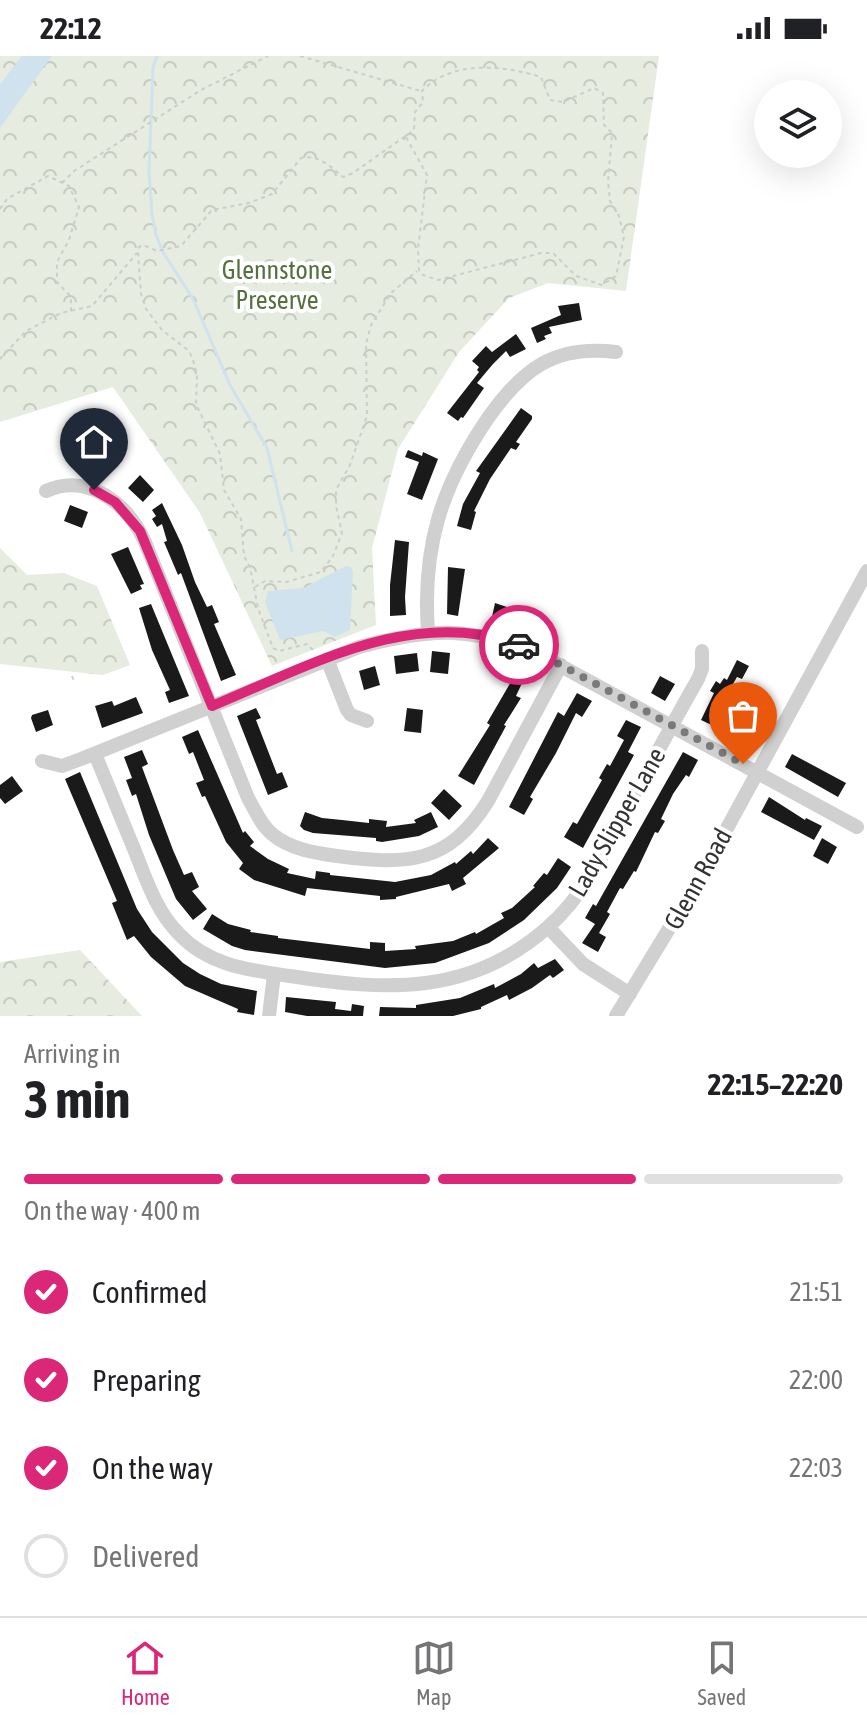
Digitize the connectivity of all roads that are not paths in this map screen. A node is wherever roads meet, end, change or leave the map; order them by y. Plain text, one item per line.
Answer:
1 (616, 352) dead end
2 (46, 491) dead end
3 (867, 571) edge
4 (428, 632) junction
5 (702, 651) dead end
6 (321, 658) junction
7 (561, 665) junction
8 (212, 706) junction
9 (367, 721) dead end
10 (672, 725) junction
11 (95, 754) junction
12 (42, 761) dead end
13 (758, 771) junction
14 (857, 827) dead end
15 (548, 927) junction
16 (274, 974) junction
17 (630, 994) junction
18 (269, 1016) edge
19 (616, 1016) edge

1 - 4 street
2 - 8 street
3 - 13 street, Glenn Road
4 - 6 street
4 - 7 street
5 - 10 street, Lady Slipper Lane
6 - 8 street
6 - 9 street
7 - 8 street
7 - 10 street
8 - 11 street
10 - 13 street
10 - 15 street, Lady Slipper Lane
11 - 12 street
11 - 16 street, Lady Slipper Lane
13 - 14 street
13 - 17 street, Glenn Road
15 - 16 street, Lady Slipper Lane
15 - 17 street
16 - 18 street
17 - 19 street, Glenn Road

